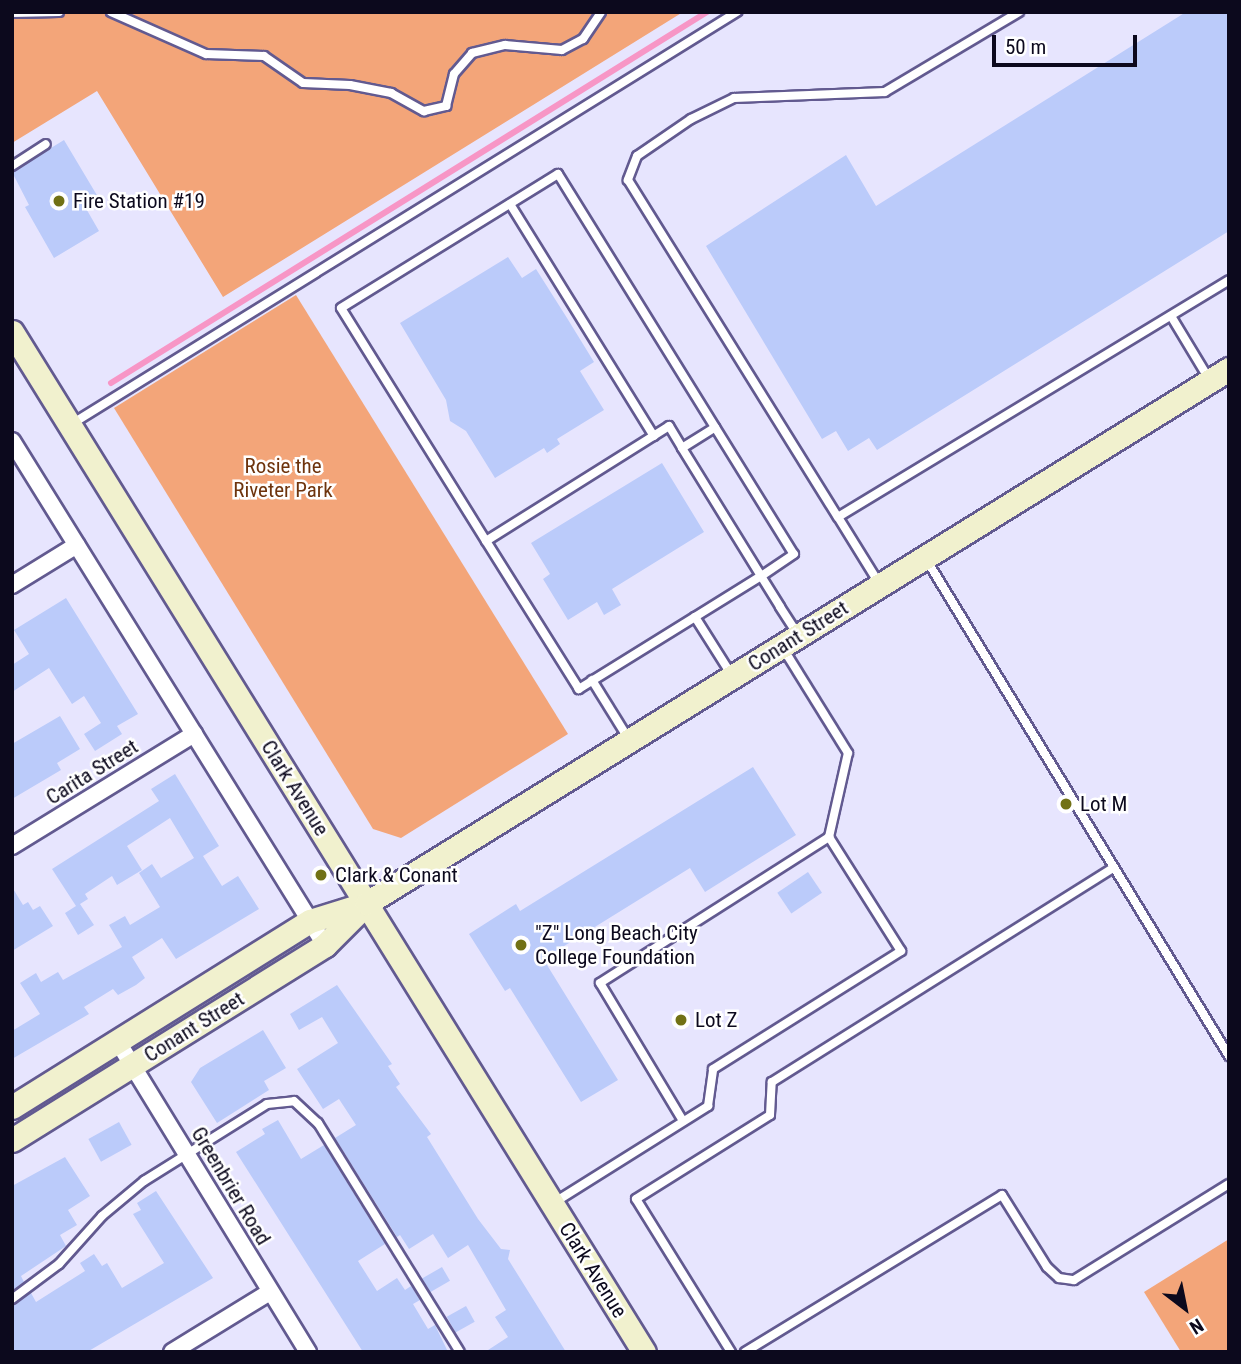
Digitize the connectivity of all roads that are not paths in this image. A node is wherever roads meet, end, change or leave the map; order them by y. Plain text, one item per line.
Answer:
1 (59, 12) edge
2 (111, 12) edge
3 (601, 12) edge
4 (737, 12) edge
5 (1019, 12) edge
6 (12, 13) edge
7 (46, 144) dead end
8 (12, 166) edge
9 (510, 204) junction
10 (1229, 280) edge
11 (1171, 316) junction
12 (12, 332) edge
13 (1219, 375) edge
14 (70, 425) junction
15 (715, 427) junction
16 (654, 436) junction
17 (12, 441) edge
18 (682, 448) junction
19 (838, 517) junction
20 (486, 541) junction
21 (77, 545) junction
22 (925, 557) junction
23 (761, 576) junction
24 (12, 585) edge
25 (881, 585) junction
26 (695, 617) junction
27 (790, 640) junction
28 (732, 676) junction
29 (592, 680) junction
30 (194, 734) junction
31 (630, 740) junction
32 (829, 837) junction
33 (12, 846) edge
34 (1113, 868) junction
35 (367, 903) junction
36 (310, 921) junction
37 (325, 945) junction
38 (118, 1042) junction
39 (1229, 1056) edge
40 (132, 1065) junction
41 (12, 1107) edge
42 (683, 1121) junction
43 (12, 1140) edge
44 (187, 1154) junction
45 (1229, 1184) edge
46 (552, 1204) junction
47 (270, 1292) junction
48 (12, 1299) edge
49 (172, 1352) edge
50 (308, 1352) edge
51 (460, 1352) edge
52 (644, 1352) edge
53 (732, 1352) edge
54 (746, 1352) edge

1 - 6 lane
2 - 3 lane
4 - 14 lane
5 - 19 lane
7 - 8 lane
9 - 15 lane
9 - 16 lane
9 - 20 lane
10 - 11 lane
11 - 13 lane
11 - 19 lane
12 - 14 street, Clark Avenue
13 - 22 street, Conant Street
14 - 35 street, Clark Avenue
15 - 18 lane
15 - 23 lane
16 - 18 lane
16 - 20 lane
17 - 21 street
18 - 23 lane
19 - 25 lane
20 - 29 lane
21 - 24 street
21 - 30 street
22 - 25 street, Conant Street
22 - 34 lane
23 - 26 lane
23 - 27 lane
25 - 27 street, Conant Street
26 - 28 lane
26 - 29 lane
27 - 28 street, Conant Street
27 - 32 lane
28 - 31 street, Conant Street
29 - 31 lane
30 - 33 street, Carita Street
30 - 36 street
31 - 35 street, Conant Street
32 - 42 lane
32 - 42 lane
34 - 39 lane
34 - 53 lane
35 - 36 street, Conant Street
35 - 37 street, Conant Street
35 - 46 street, Clark Avenue
36 - 37 street
36 - 38 street, Conant Street
37 - 40 street, Conant Street
38 - 40 street, Greenbrier Road
38 - 41 street, Conant Street
40 - 43 street, Conant Street
40 - 44 street, Greenbrier Road
42 - 46 lane
44 - 47 street, Greenbrier Road
44 - 48 lane
44 - 51 lane
45 - 54 lane
46 - 52 street, Clark Avenue
47 - 49 street
47 - 50 street, Greenbrier Road

